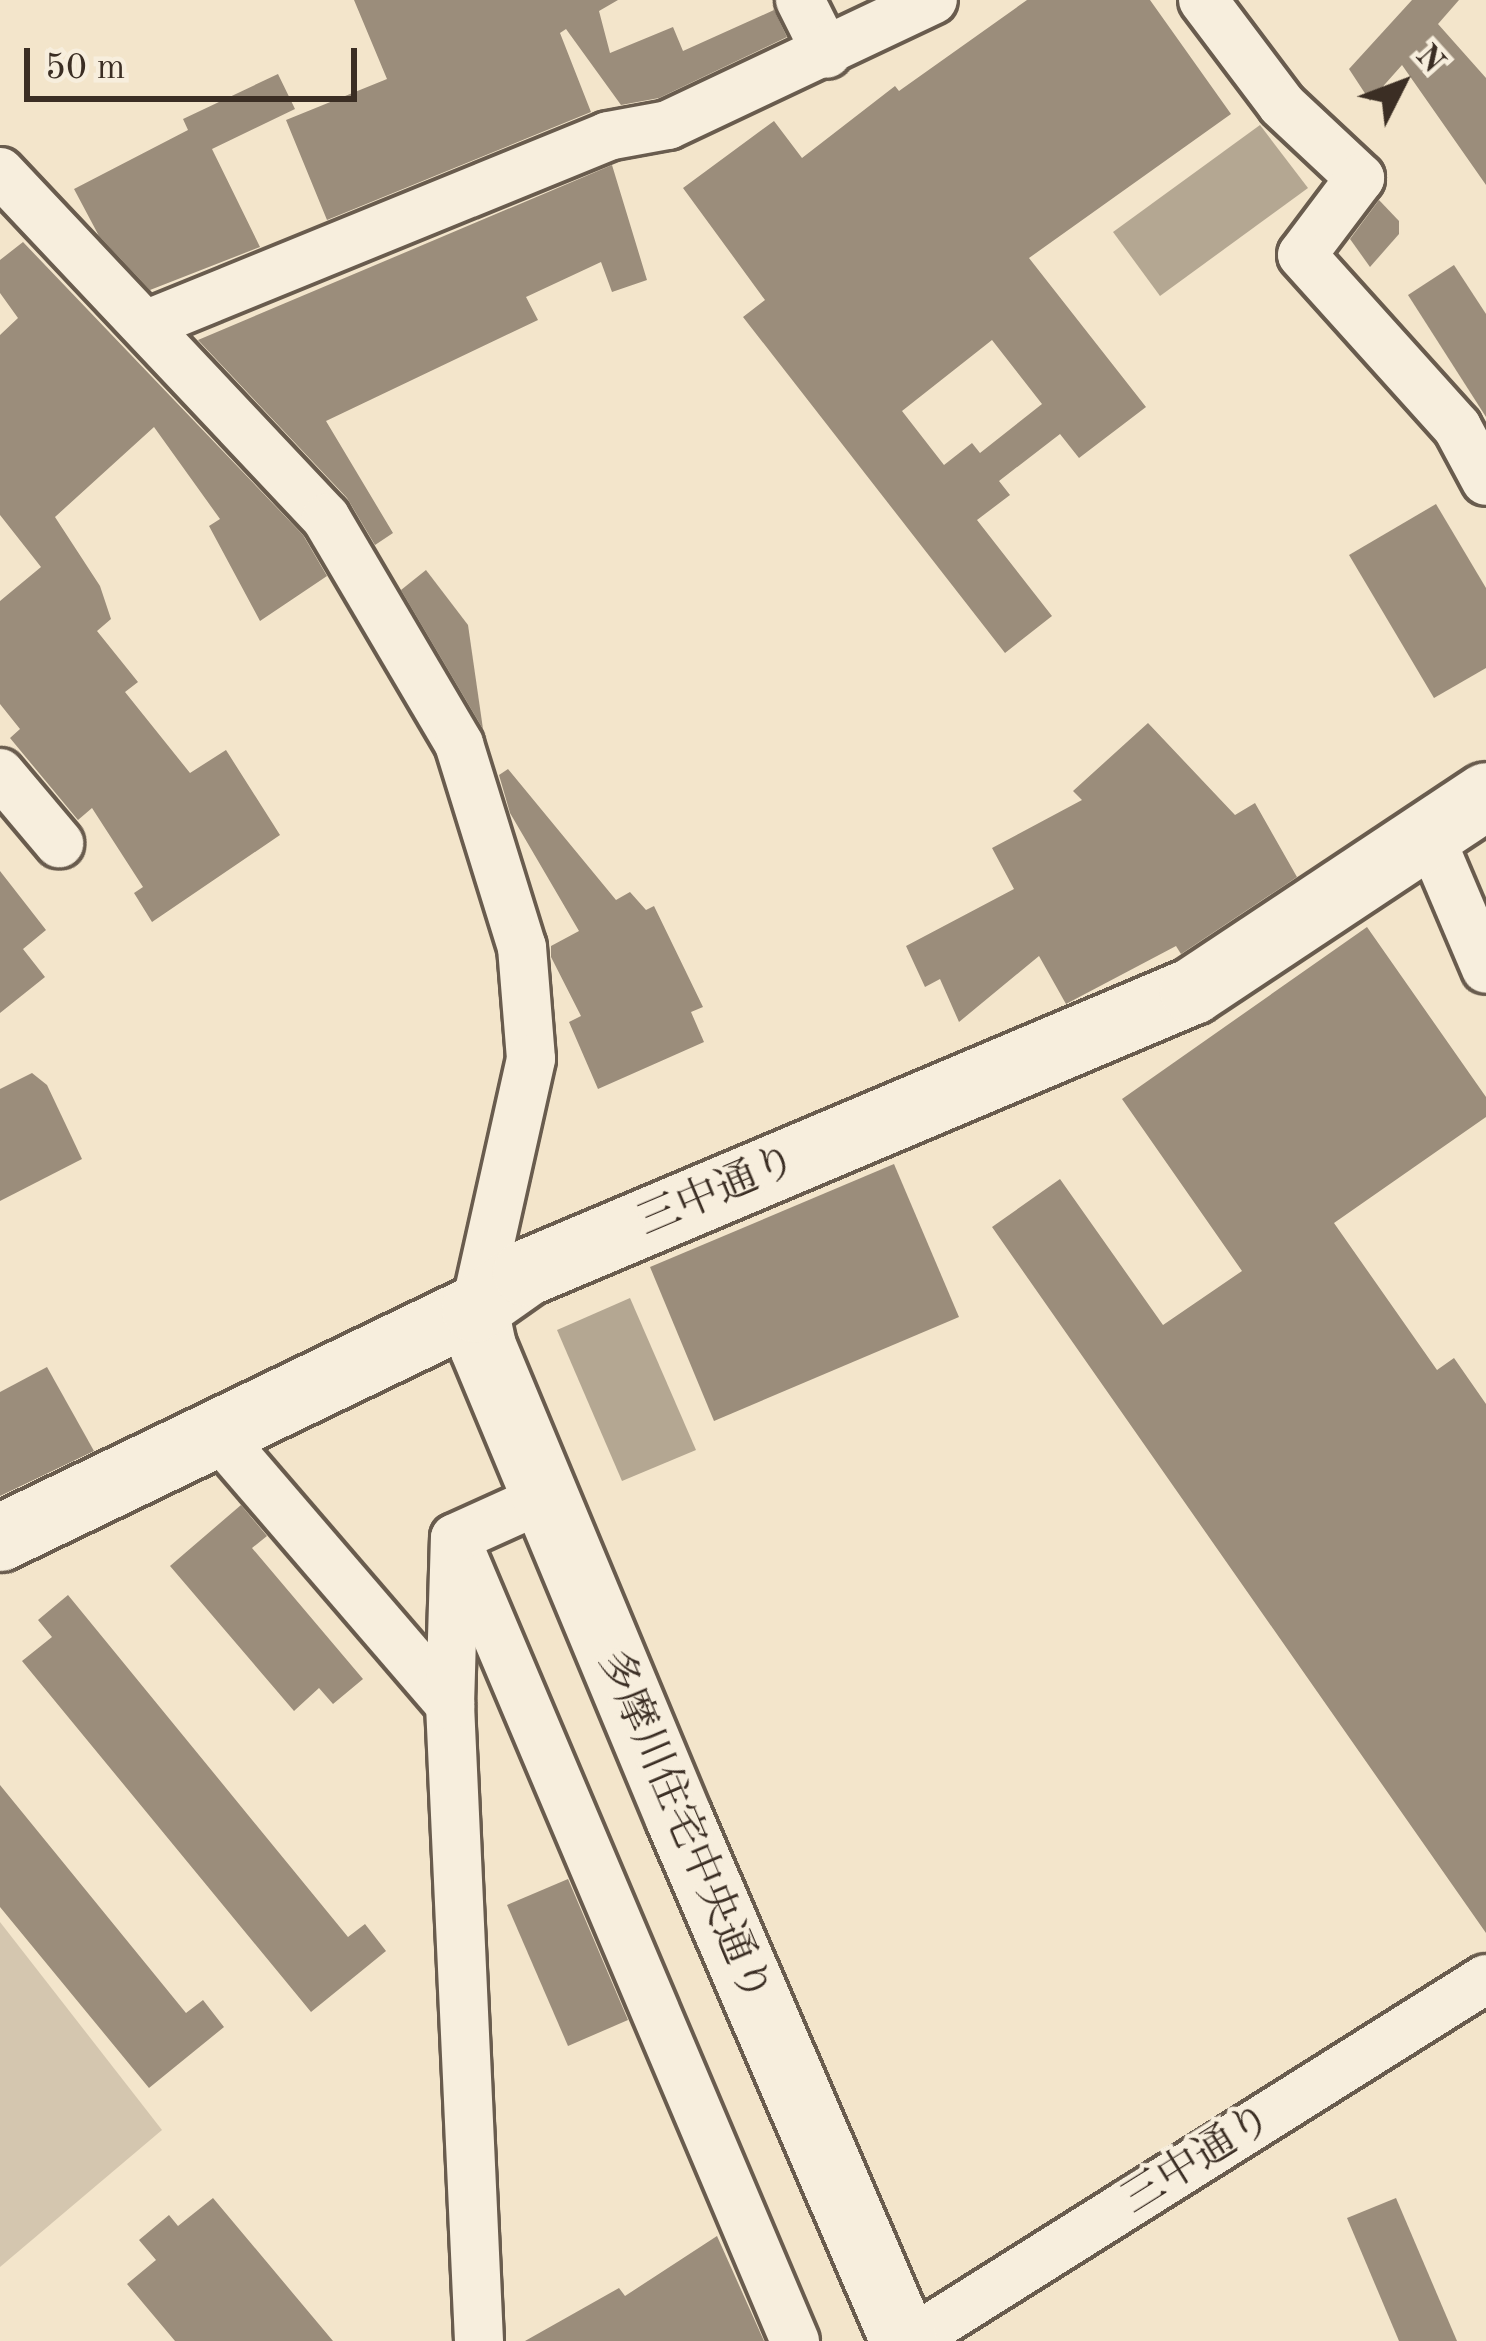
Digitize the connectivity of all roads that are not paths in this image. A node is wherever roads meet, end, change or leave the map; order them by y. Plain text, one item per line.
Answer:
1 (800, 0) edge
2 (933, 0) edge
3 (1203, 0) edge
4 (827, 54) junction
5 (0, 172) edge
6 (148, 324) junction
7 (1486, 481) edge
8 (0, 773) edge
9 (1486, 796) edge
10 (1430, 837) junction
11 (59, 843) dead end
12 (1486, 969) edge
13 (475, 1309) junction
14 (213, 1430) junction
15 (546, 1497) junction
16 (0, 1538) edge
17 (455, 1538) junction
18 (450, 1706) junction
19 (1486, 1979) edge
20 (479, 2341) edge
21 (795, 2341) edge
22 (907, 2341) edge

1 - 4 street
2 - 4 street
3 - 7 street
4 - 6 street
5 - 6 street
6 - 13 street
8 - 11 street
9 - 10 street, 三中通り
10 - 12 street
10 - 13 street, 三中通り
13 - 14 street, 三中通り
13 - 15 street, 多摩川住宅中央通り
14 - 16 street, 三中通り
14 - 18 street
15 - 17 street
15 - 22 street, 多摩川住宅中央通り
17 - 18 street
17 - 21 street
18 - 20 street
19 - 22 street, 三中通り

